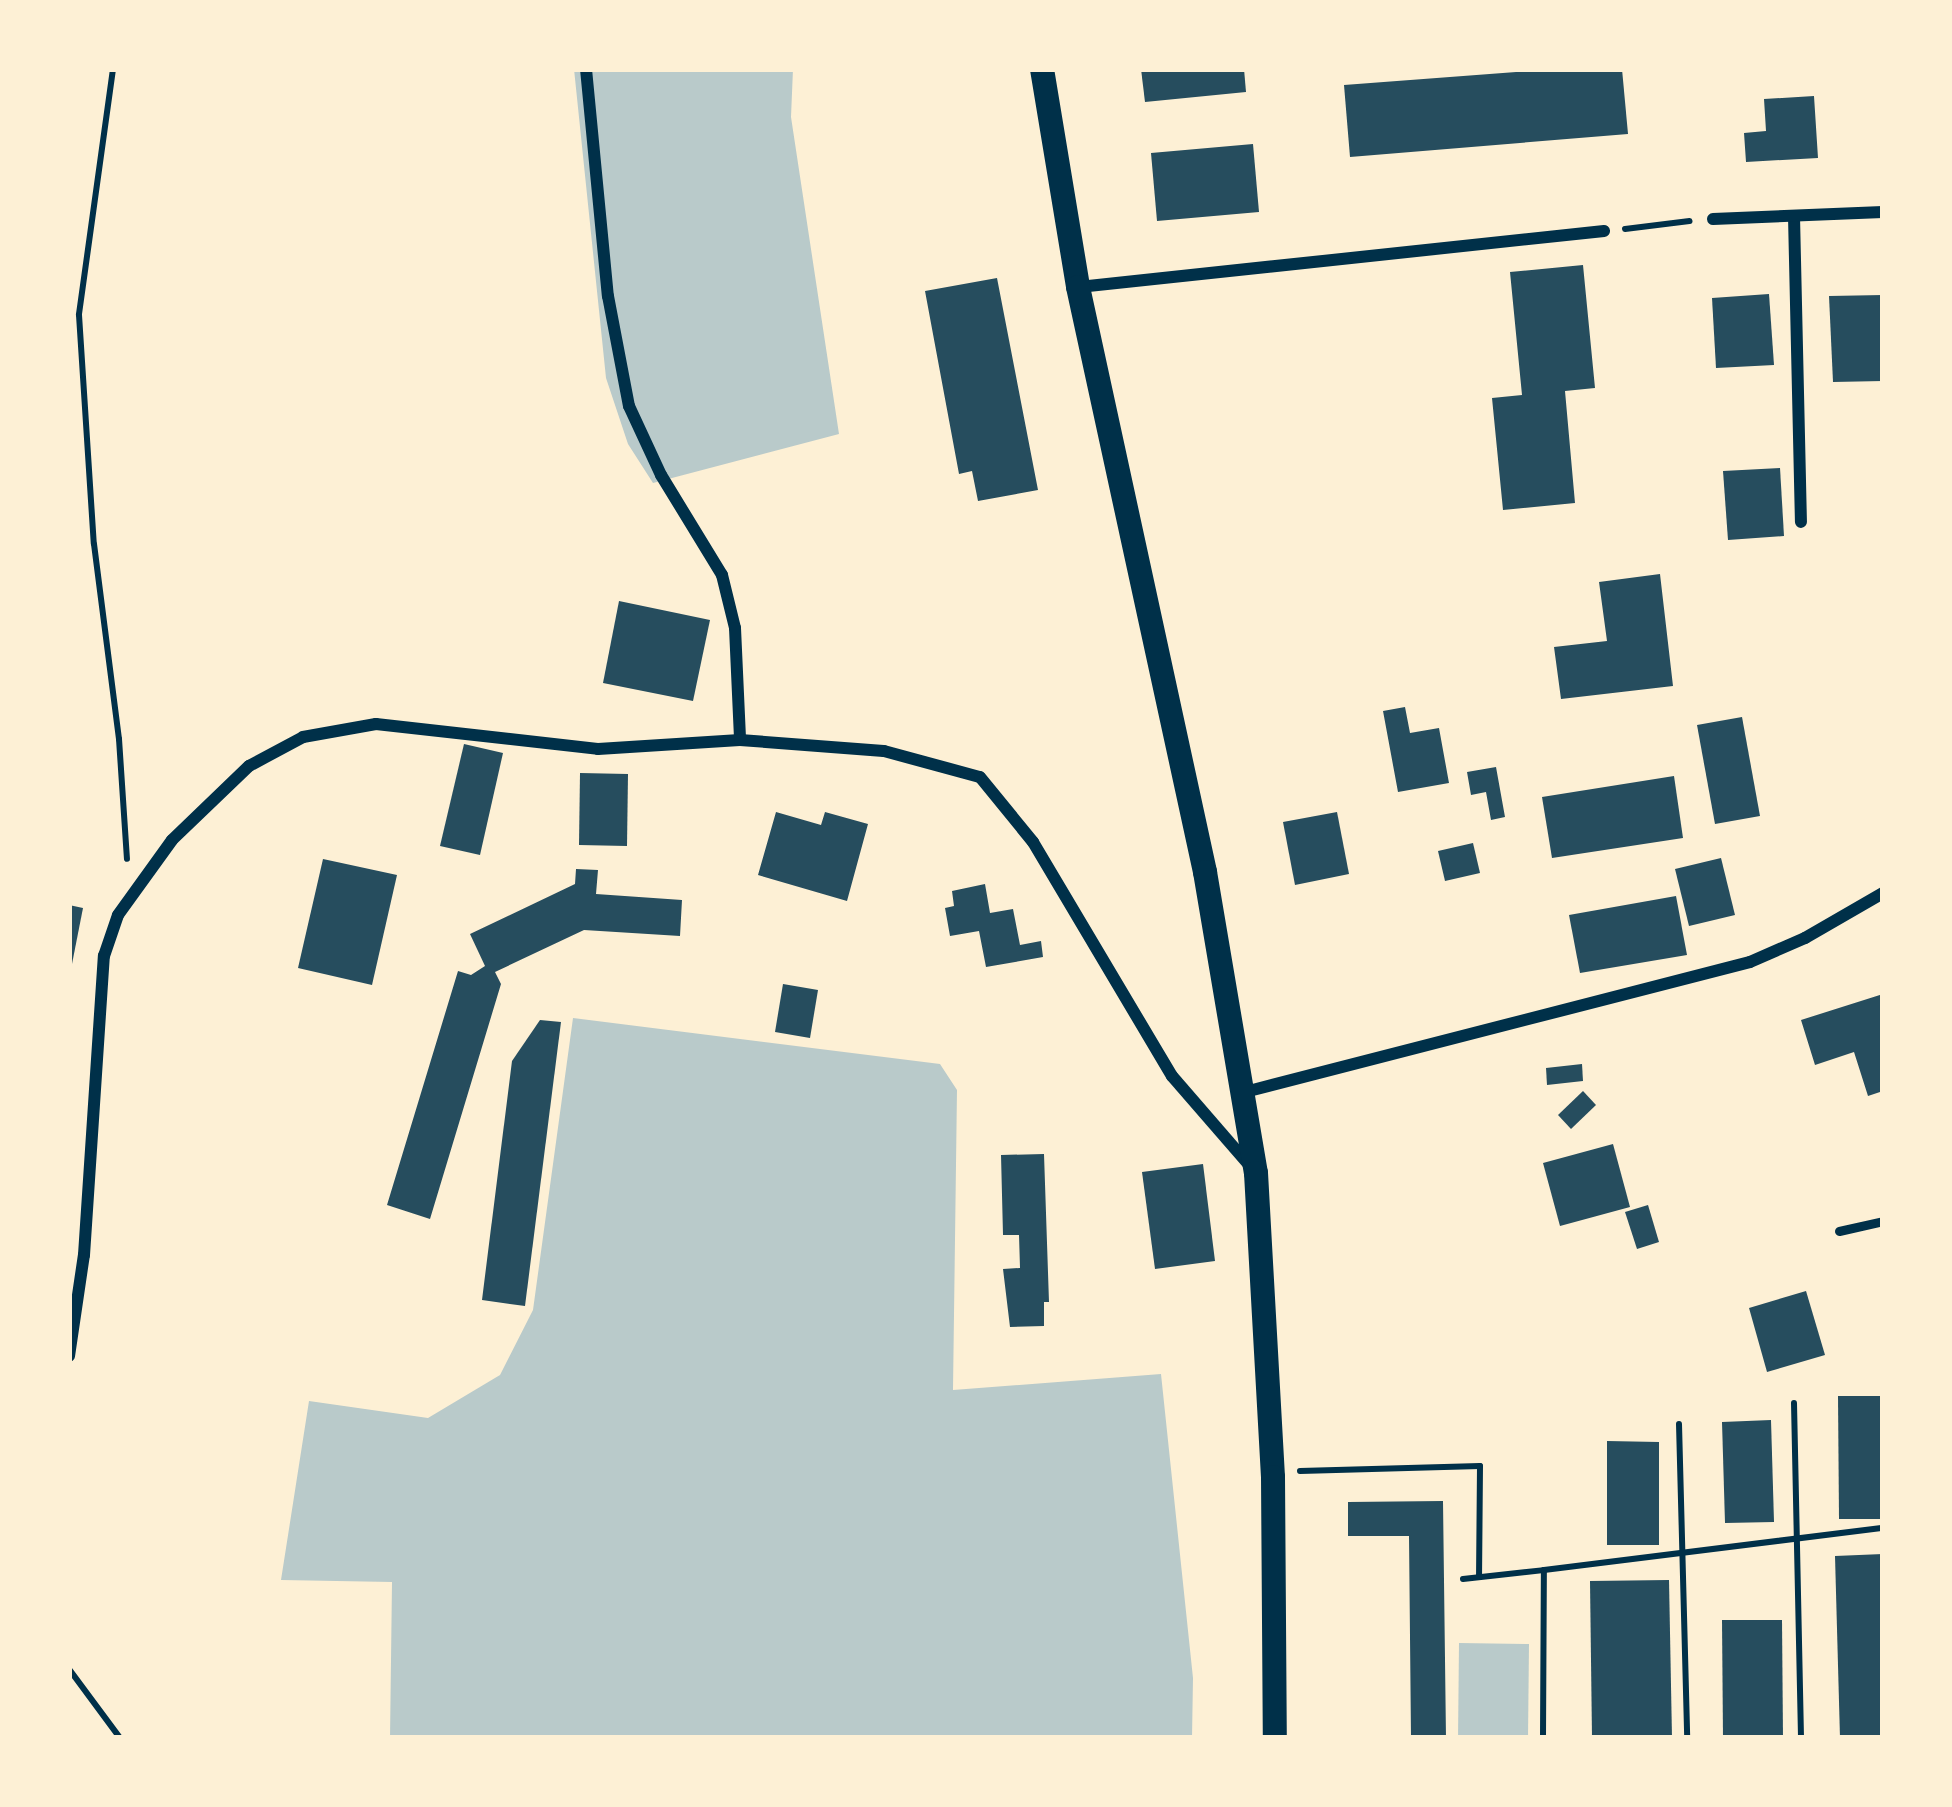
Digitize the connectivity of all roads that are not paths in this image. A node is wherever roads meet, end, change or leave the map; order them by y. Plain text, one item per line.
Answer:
1 (586, 69) edge
2 (1042, 69) edge
3 (1883, 212) edge
4 (1794, 215) junction
5 (1713, 219) road end
6 (1604, 232) road end
7 (1078, 287) junction
8 (1801, 522) dead end
9 (740, 740) junction
10 (1883, 893) edge
11 (1245, 1092) junction
12 (1256, 1173) junction
13 (1883, 1221) edge
14 (1839, 1231) dead end
15 (69, 1356) edge
16 (1274, 1738) edge

1 - 9 street
2 - 7 main road
3 - 4 street
4 - 5 street
4 - 8 street
6 - 7 street
7 - 11 main road
9 - 12 street
9 - 15 street
10 - 11 street
11 - 12 main road
12 - 16 main road
13 - 14 lane

